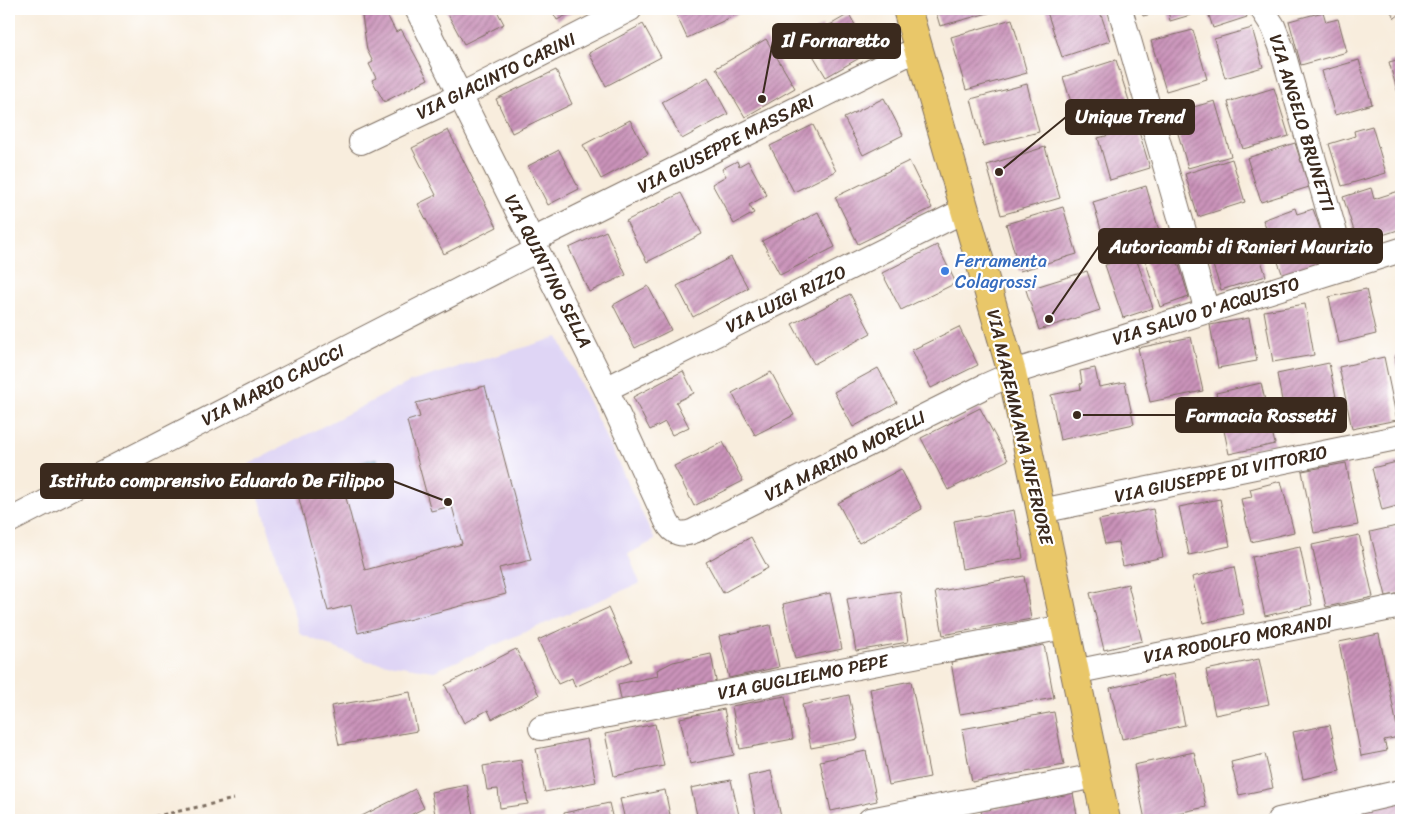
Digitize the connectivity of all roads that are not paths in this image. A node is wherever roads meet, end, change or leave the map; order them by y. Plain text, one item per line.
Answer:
1 (417, 9) edge
2 (630, 9) edge
3 (907, 9) edge
4 (1120, 9) edge
5 (1262, 9) edge
6 (919, 48) junction
7 (459, 96) junction
8 (361, 142) dead end
9 (965, 210) junction
10 (535, 245) junction
11 (1401, 250) edge
12 (1345, 268) junction
13 (1207, 311) junction
14 (1012, 373) junction
15 (606, 389) junction
16 (1401, 437) edge
17 (1041, 511) junction
18 (9, 521) edge
19 (677, 533) joint
20 (1401, 606) edge
21 (1064, 627) junction
22 (1074, 672) junction
23 (541, 728) dead end
24 (1096, 776) junction
25 (1401, 792) edge
26 (870, 820) edge
27 (1106, 820) edge
28 (1279, 820) edge

1 - 7 street, VIA QUINTINO SELLA
2 - 7 street, VIA GIACINTO CARINI
3 - 6 main road, VIA MAREMMANA INFERIORE
4 - 13 street
5 - 12 street, VIA ANGELO BRUNETTI
6 - 9 main road, VIA MAREMMANA INFERIORE
6 - 10 street, VIA GIUSEPPE MASSARI
7 - 8 street, VIA GIACINTO CARINI
7 - 10 street, VIA QUINTINO SELLA
9 - 14 main road, VIA MAREMMANA INFERIORE
9 - 15 street, VIA LUIGI RIZZO
10 - 15 street, VIA QUINTINO SELLA
10 - 18 street, VIA MARIO CAUCCI
11 - 12 street, VIA SALVO D'ACQUISTO
12 - 13 street, VIA SALVO D'ACQUISTO
13 - 14 street, VIA SALVO D'ACQUISTO
14 - 17 main road, VIA MAREMMANA INFERIORE
14 - 19 street, VIA MARINO MORELLI
15 - 19 street, VIA QUINTINO SELLA
16 - 17 street, VIA GIUSEPPE DI VITTORIO
17 - 21 main road, VIA MAREMMANA INFERIORE
20 - 22 street, VIA RODOLFO MORANDI
21 - 22 main road, VIA MAREMMANA INFERIORE
21 - 23 street, VIA GUGLIELMO PEPE
22 - 24 main road, VIA MAREMMANA INFERIORE
24 - 26 street
24 - 27 main road, VIA MAREMMANA INFERIORE
25 - 28 street

